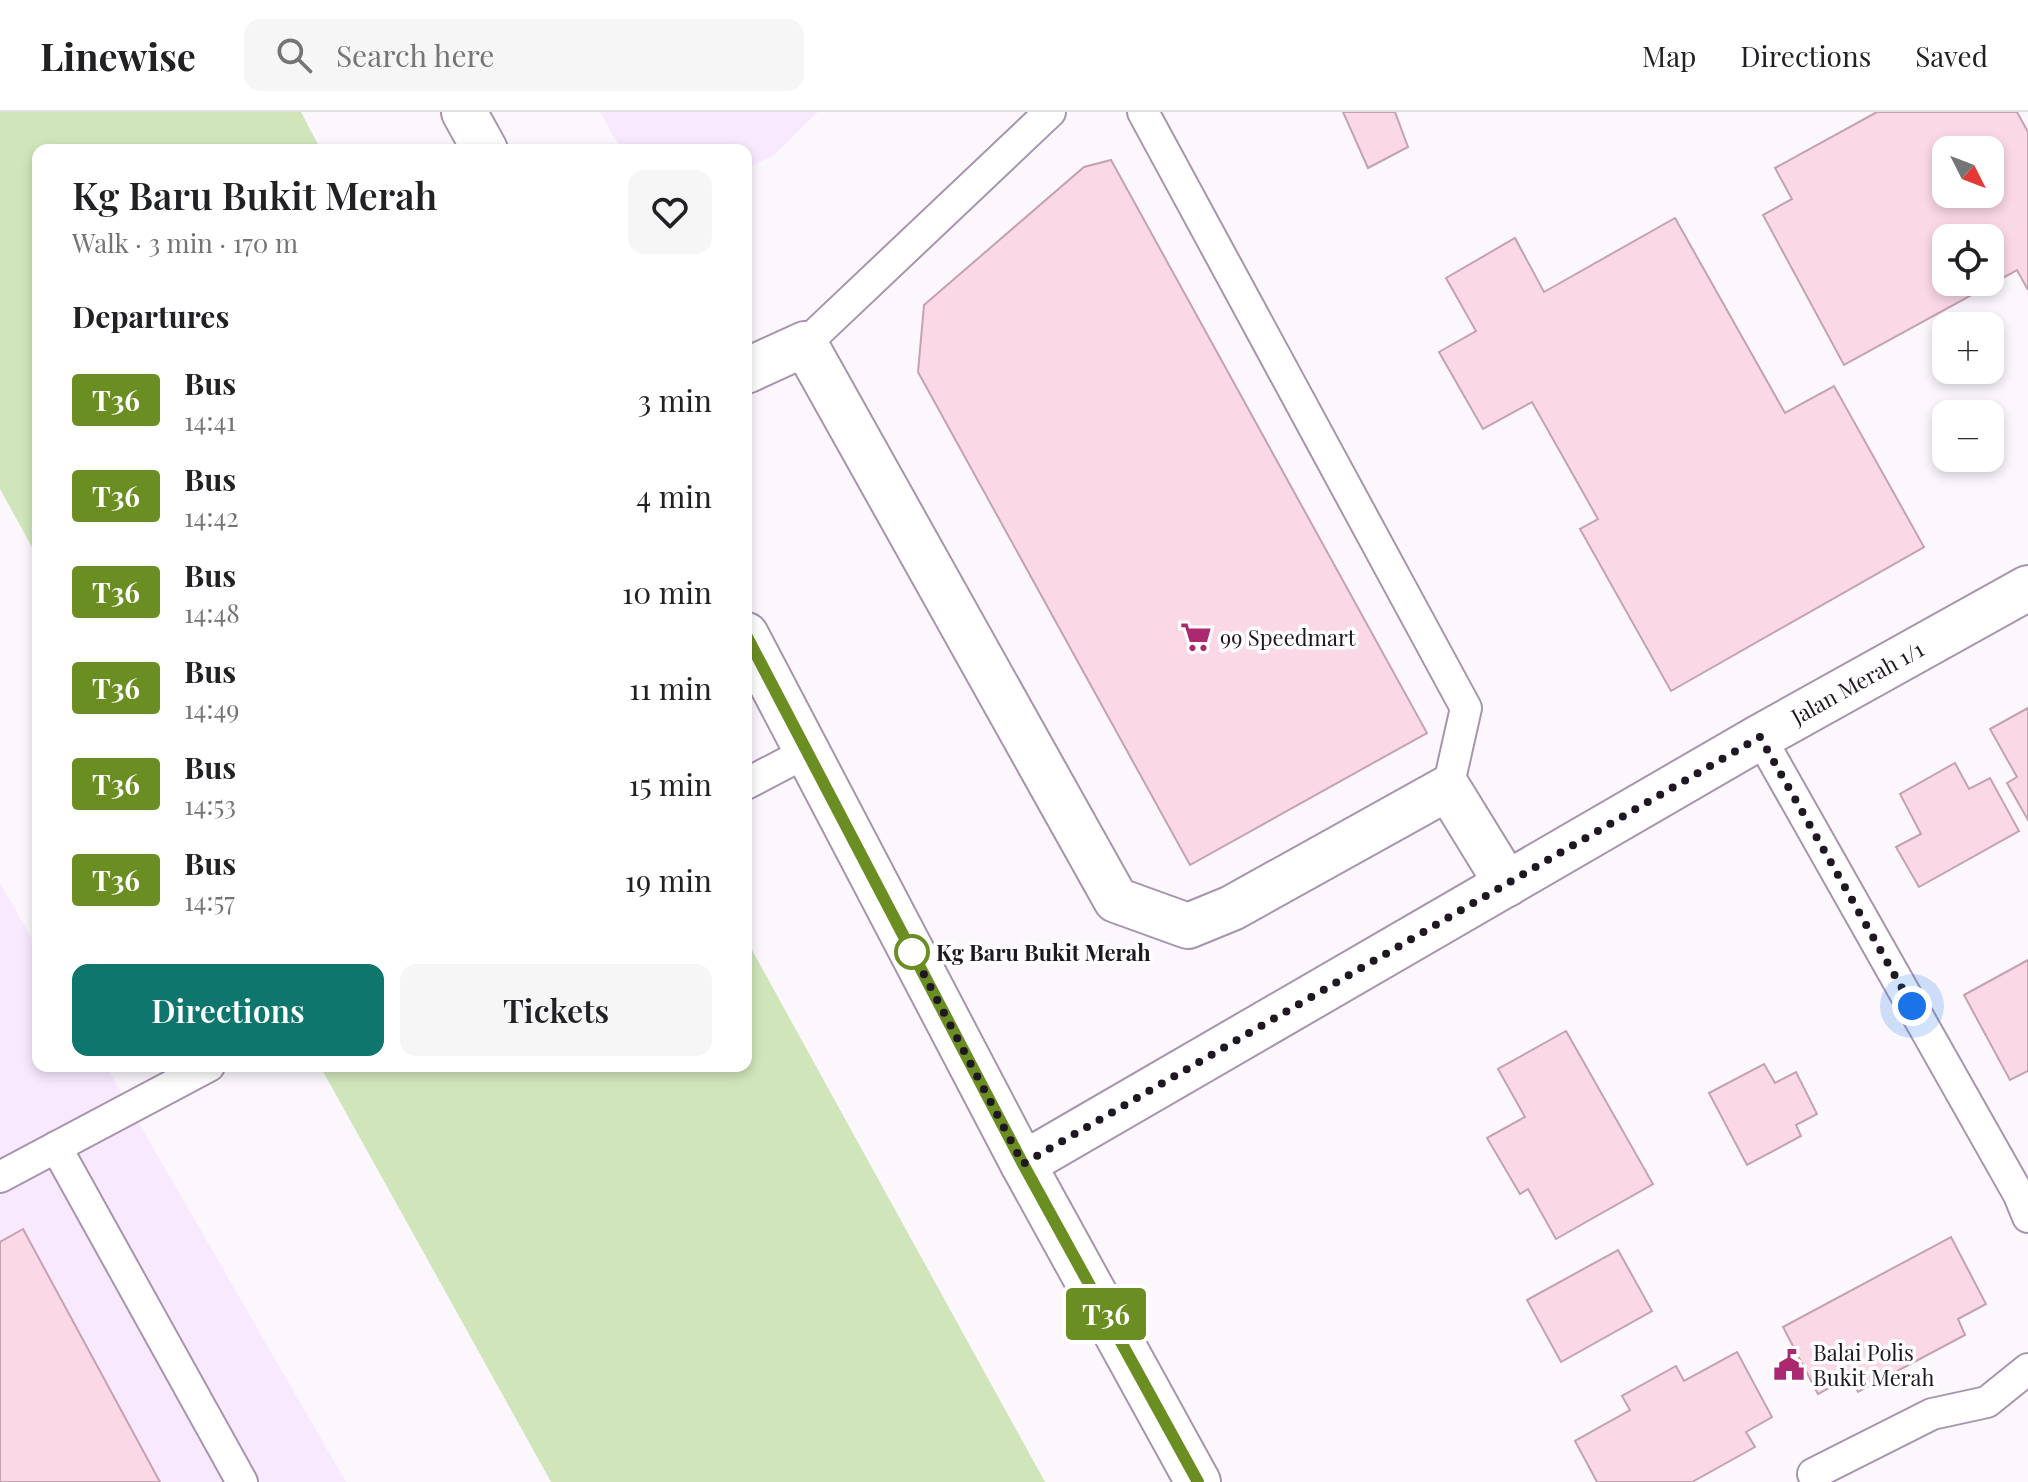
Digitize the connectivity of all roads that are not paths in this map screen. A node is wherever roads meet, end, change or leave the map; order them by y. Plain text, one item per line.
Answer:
1 (464, 112) edge
2 (1050, 112) edge
3 (1143, 112) edge
4 (482, 144) edge
5 (805, 344) junction
6 (752, 368) edge
7 (2028, 588) edge
8 (752, 647) edge
9 (1760, 737) junction
10 (807, 752) junction
11 (752, 781) edge
12 (1448, 788) junction
13 (1507, 884) junction
14 (198, 1072) edge
15 (56, 1147) junction
16 (1023, 1164) junction
17 (0, 1177) edge
18 (2028, 1217) edge
19 (2028, 1369) edge
20 (1813, 1474) dead end
21 (242, 1482) edge
22 (1198, 1482) edge

1 - 4 street
2 - 5 lane
3 - 12 lane
5 - 6 street
5 - 12 street
7 - 9 street, Jalan Merah 1/1
8 - 10 street
9 - 13 street, Jalan Merah 1/1
9 - 18 lane
10 - 11 lane
10 - 16 street
12 - 13 street
13 - 16 street, Jalan Merah 1/1
14 - 15 lane
15 - 17 lane
15 - 21 lane
16 - 22 street
19 - 20 lane

